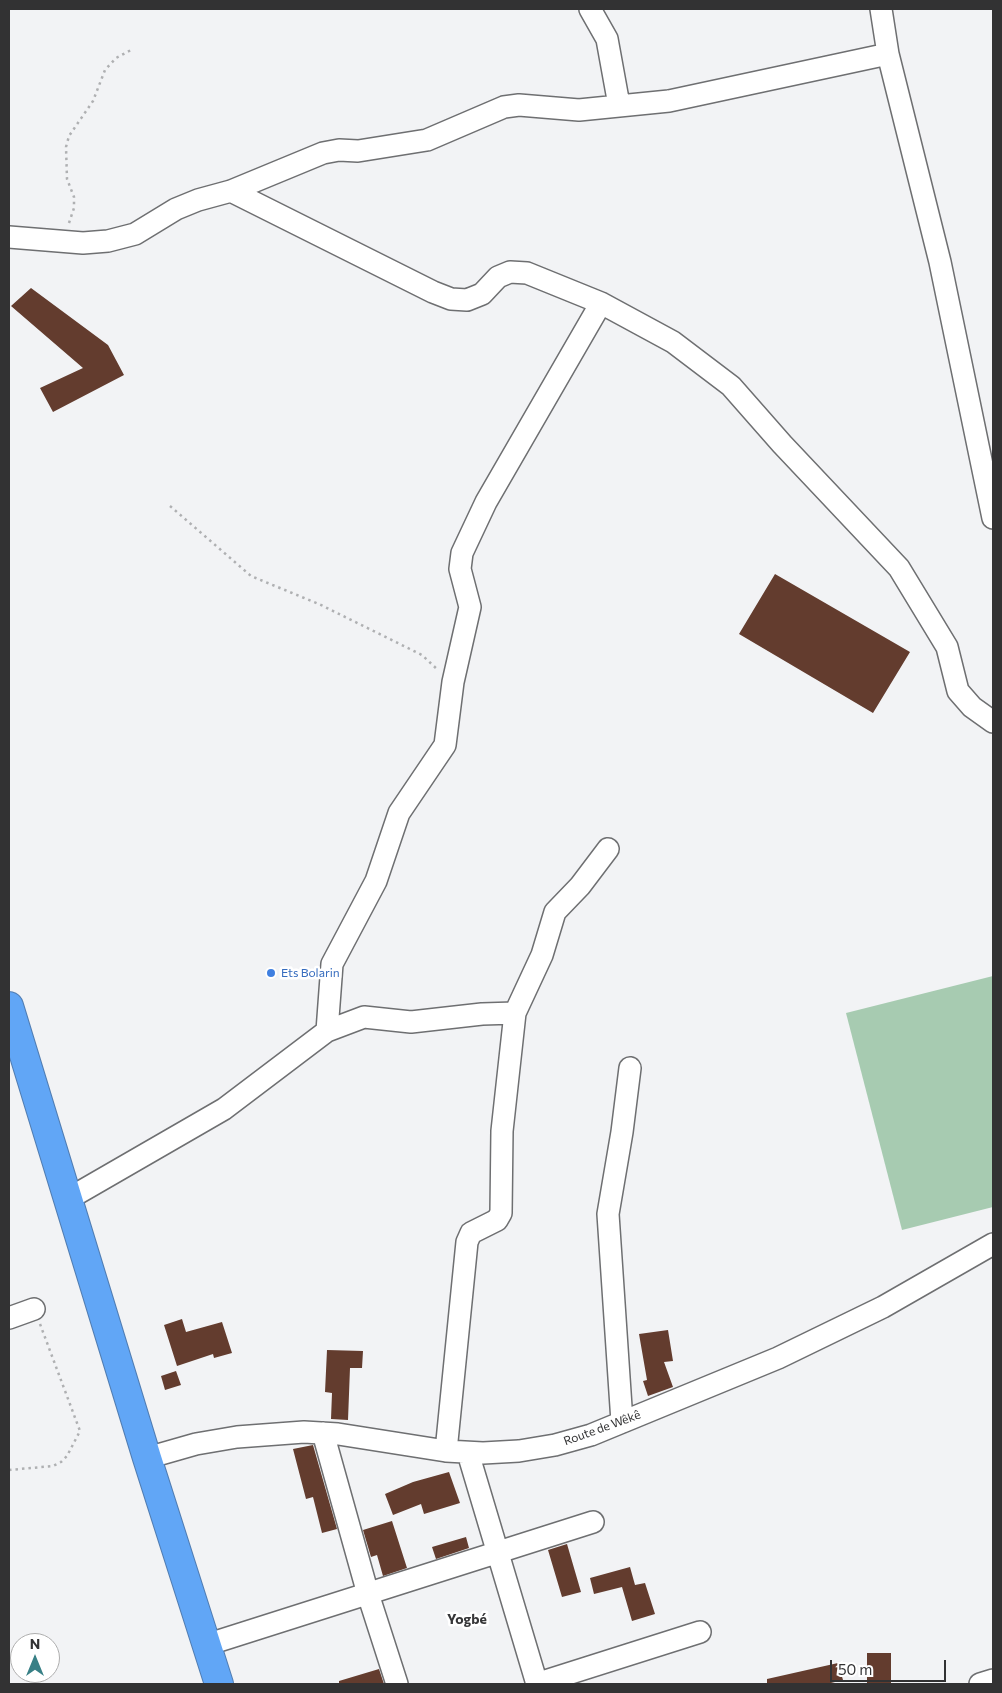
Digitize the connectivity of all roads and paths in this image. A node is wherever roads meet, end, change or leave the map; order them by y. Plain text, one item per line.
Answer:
1 (590, 9) edge
2 (881, 9) edge
3 (133, 49) dead end
4 (888, 54) junction
5 (619, 105) junction
6 (231, 191) junction
7 (9, 237) edge
8 (63, 241) junction
9 (601, 303) junction
10 (170, 506) dead end
11 (993, 518) edge
12 (453, 682) junction
13 (993, 722) edge
14 (608, 849) dead end
15 (9, 1009) edge
16 (515, 1012) junction
17 (327, 1031) junction
18 (630, 1068) dead end
19 (68, 1199) junction
20 (993, 1244) edge
21 (34, 1309) joint
22 (9, 1318) edge
23 (622, 1422) junction
24 (323, 1433) junction
25 (446, 1452) junction
26 (468, 1452) junction
27 (147, 1458) junction
28 (9, 1470) edge
29 (593, 1522) dead end
30 (498, 1552) junction
31 (368, 1594) junction
32 (700, 1632) dead end
33 (206, 1646) junction
34 (993, 1680) edge
35 (219, 1684) edge
36 (397, 1684) edge
37 (537, 1684) edge
38 (980, 1684) edge

1 - 5 street
2 - 4 street
3 - 8 path
4 - 5 street
4 - 11 street
5 - 6 street
6 - 8 street
6 - 9 street
7 - 8 street
9 - 12 street
9 - 13 street
10 - 12 path
12 - 17 street
14 - 16 street
15 - 19 highway
16 - 17 street
16 - 25 street
17 - 19 street
18 - 23 street
19 - 27 highway
20 - 23 street, Route de Wêkê
21 - 22 street
21 - 28 path
23 - 26 street, Route de Wêkê
24 - 25 street, Route de Wêkê
24 - 27 street, Route de Wêkê
24 - 31 street
25 - 26 street, Route de Wêkê
26 - 30 street
27 - 33 highway
29 - 30 street
30 - 31 street
30 - 37 street
31 - 33 street
31 - 36 street
32 - 37 street
33 - 35 highway
34 - 38 street

